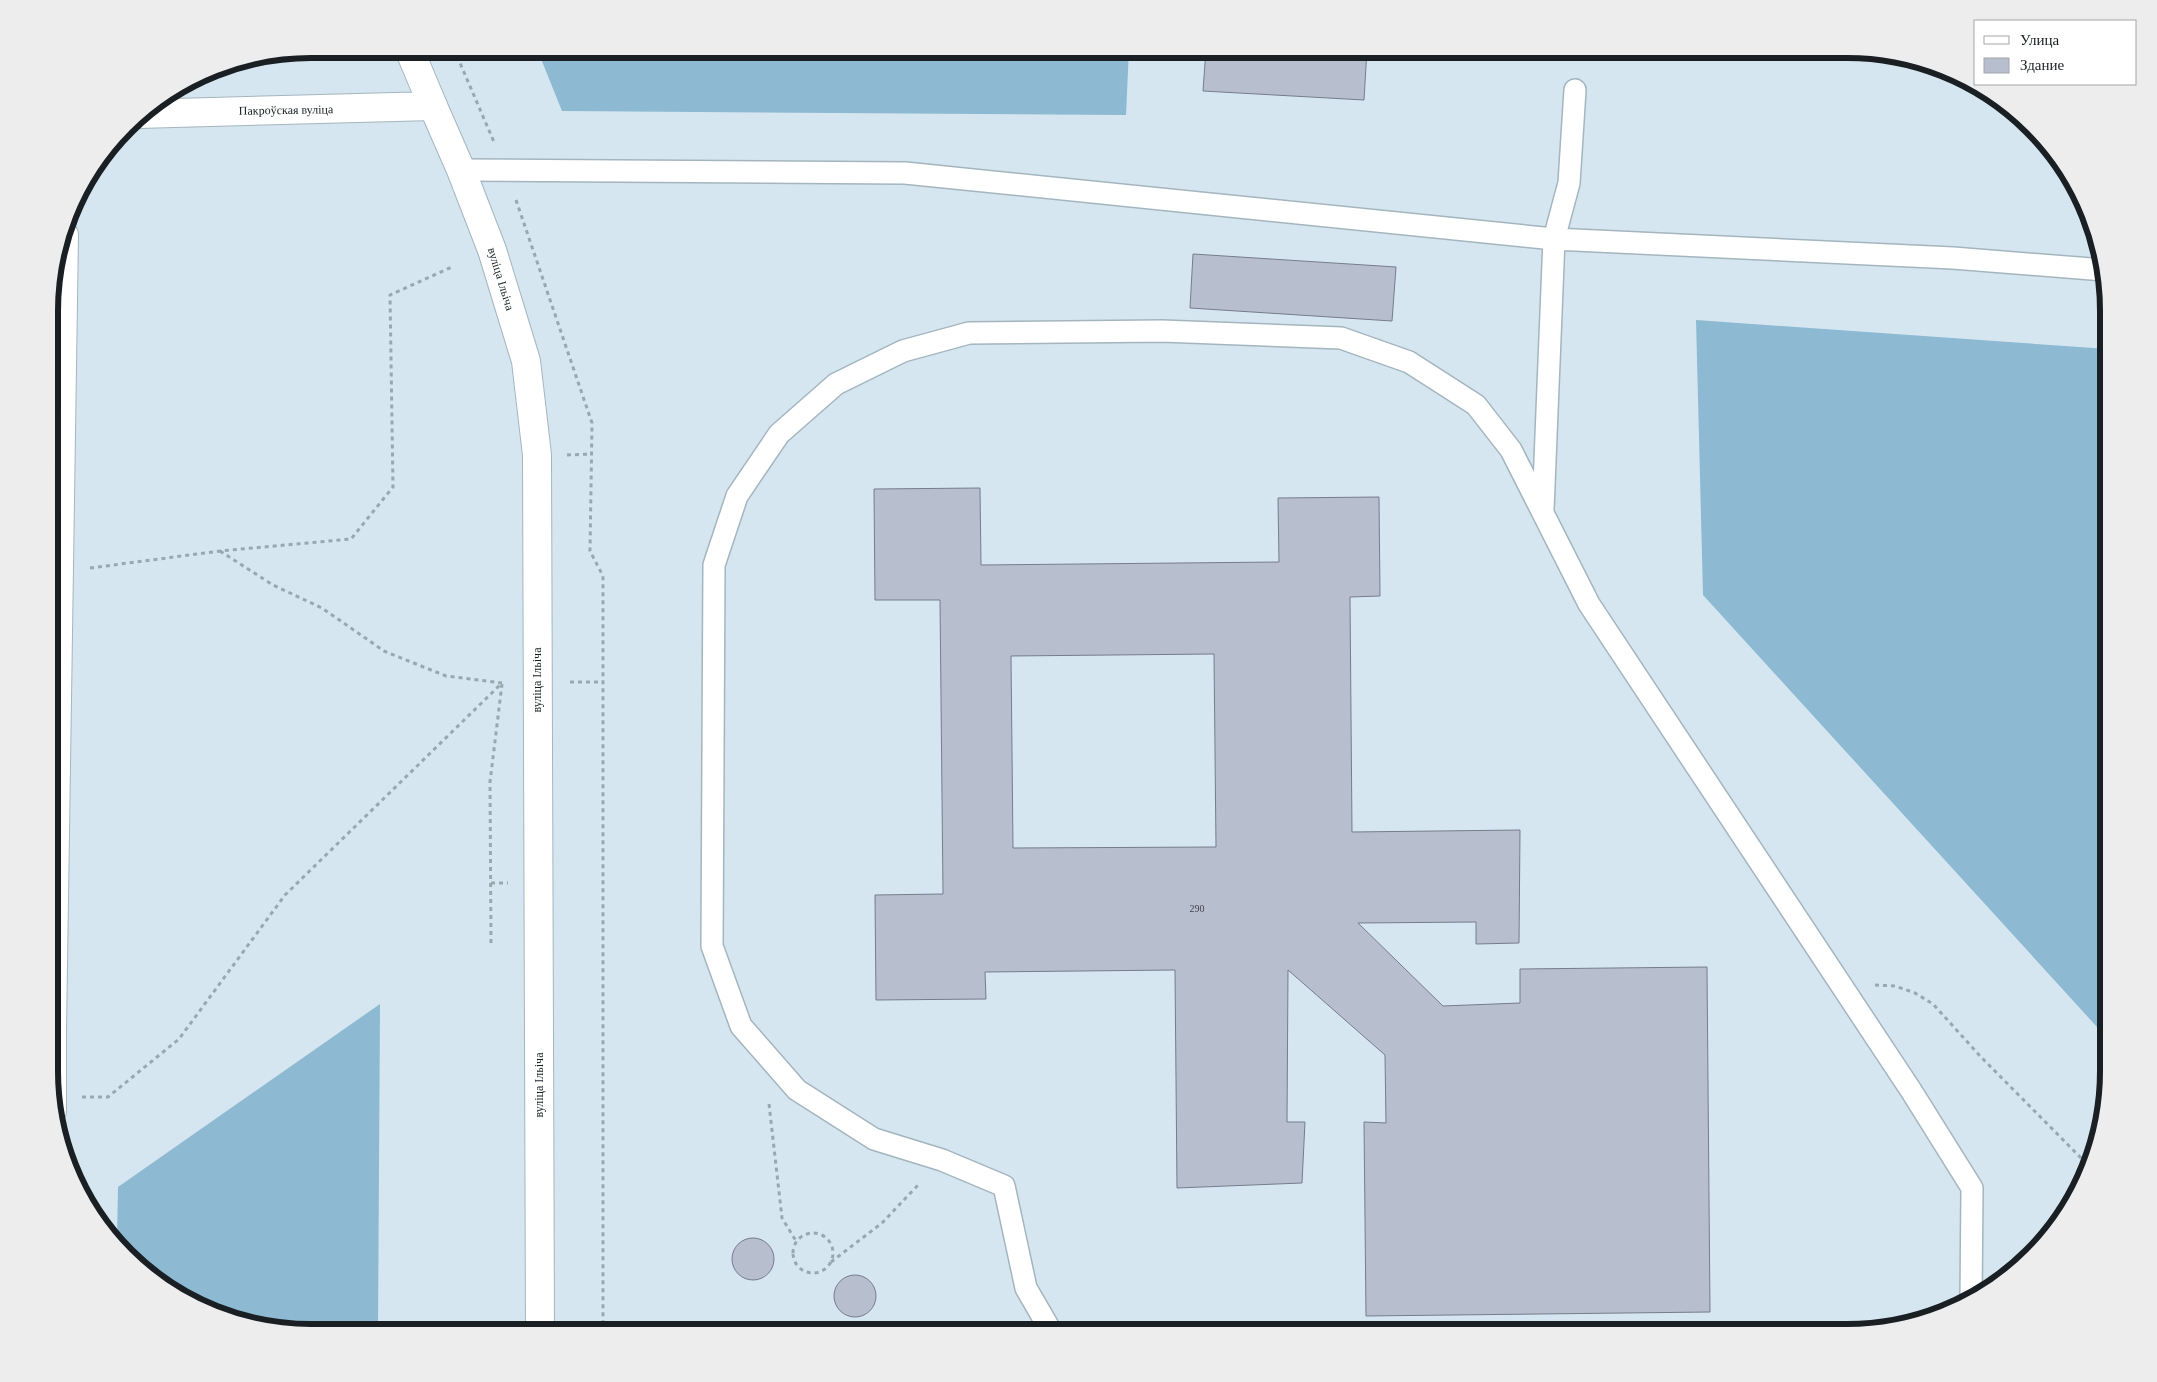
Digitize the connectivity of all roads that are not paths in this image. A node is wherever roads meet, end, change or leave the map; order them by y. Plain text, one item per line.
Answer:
1 (413, 58) edge
2 (1574, 90) dead end
3 (433, 106) junction
4 (152, 114) edge
5 (461, 170) junction
6 (1554, 239) junction
7 (64, 254) edge
8 (2096, 269) edge
9 (1543, 510) junction
10 (58, 629) edge
11 (1971, 1292) edge
12 (540, 1324) edge
13 (1047, 1324) edge

1 - 3 street, вуліца Ільіча
2 - 6 lane
3 - 4 street, Пакроўская вуліца
3 - 5 street, вуліца Ільіча
5 - 6 lane
5 - 12 street, вуліца Ільіча
6 - 8 lane
6 - 9 lane
7 - 10 street
9 - 11 lane
9 - 13 lane

